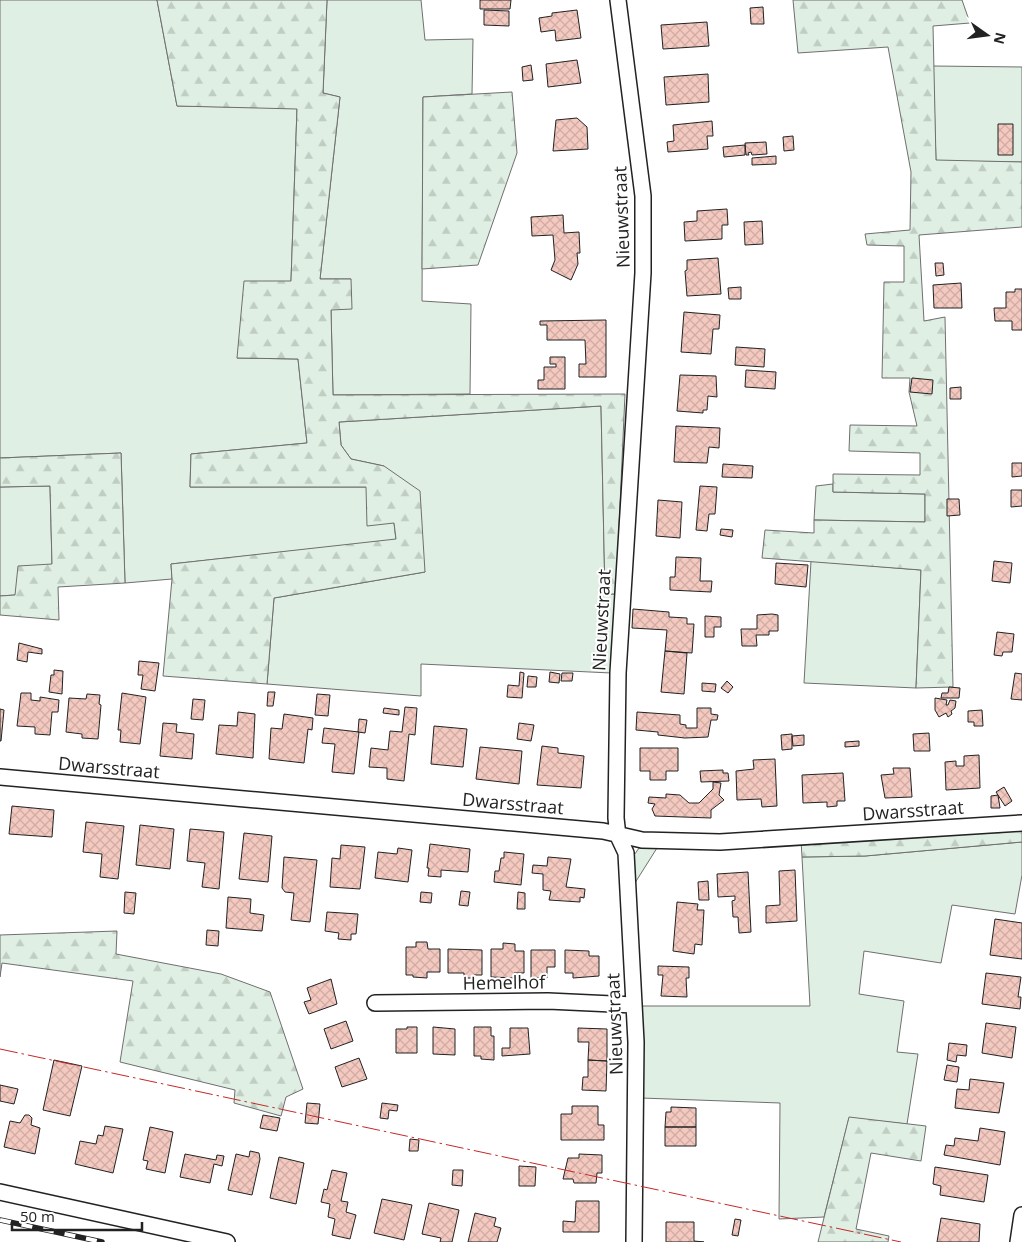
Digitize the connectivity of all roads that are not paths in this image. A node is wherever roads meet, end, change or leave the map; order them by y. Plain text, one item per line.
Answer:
1 (618, 0) edge
2 (0, 777) edge
3 (1022, 823) edge
4 (618, 836) junction
5 (375, 1003) dead end
6 (634, 1005) junction
7 (0, 1192) edge
8 (1022, 1214) edge
9 (227, 1242) edge
10 (634, 1242) edge
11 (1018, 1242) edge

1 - 4 street, Nieuwstraat
2 - 4 street, Dwarsstraat
3 - 4 street, Dwarsstraat
4 - 6 street, Nieuwstraat
5 - 6 street, Hemelhof
6 - 10 street, Nieuwstraat
7 - 9 street
8 - 11 street

